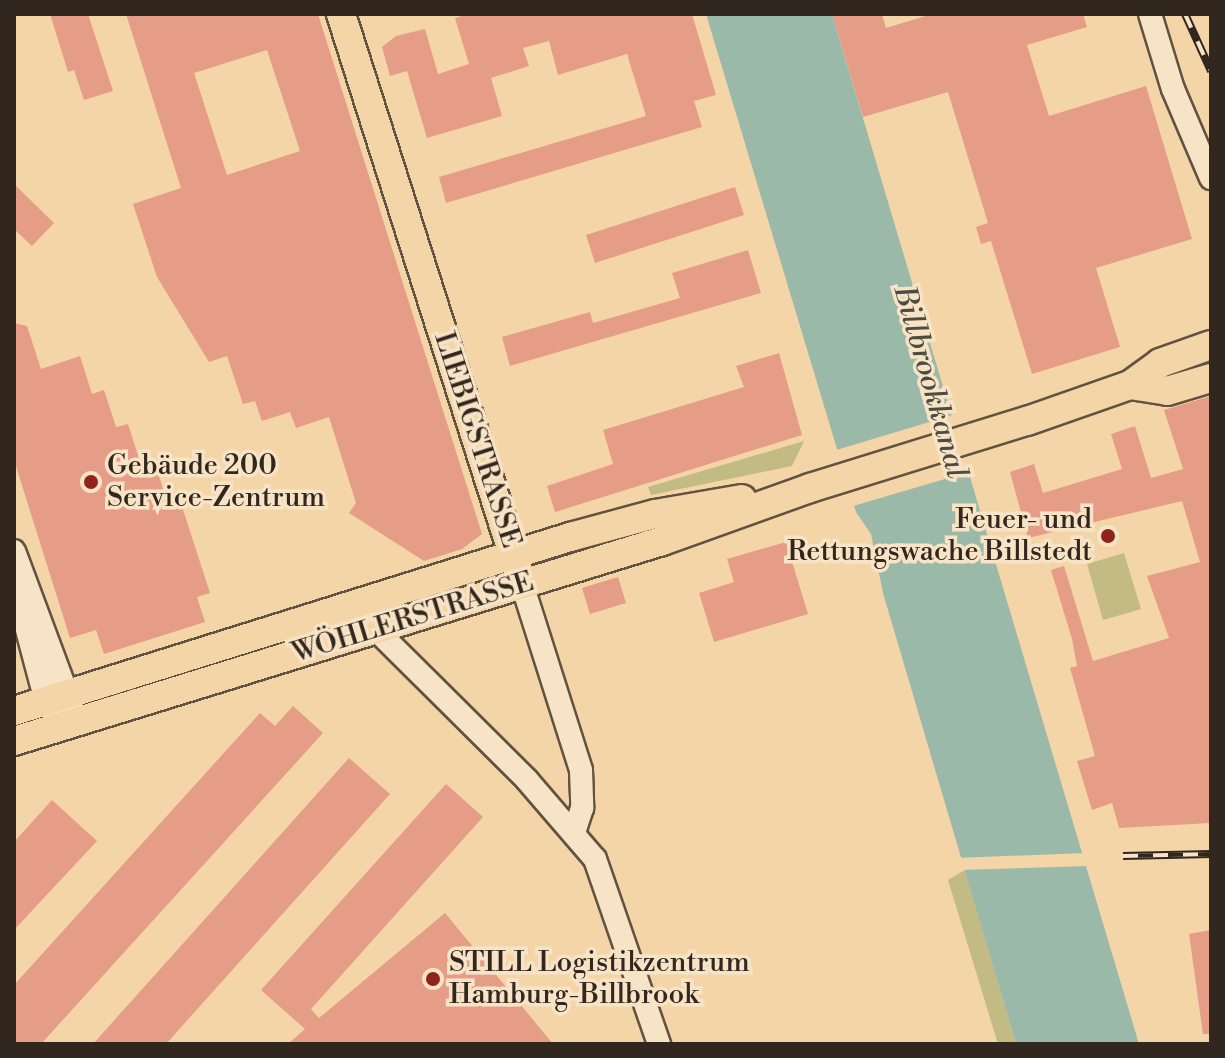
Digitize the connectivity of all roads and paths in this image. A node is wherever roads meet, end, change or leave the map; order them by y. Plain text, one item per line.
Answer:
1 (341, 14) edge
2 (1150, 14) edge
3 (1211, 178) edge
4 (1211, 345) edge
5 (1211, 378) edge
6 (1130, 385) junction
7 (810, 488) junction
8 (14, 551) edge
9 (513, 555) junction
10 (14, 581) edge
11 (522, 584) junction
12 (351, 605) junction
13 (374, 629) junction
14 (57, 697) junction
15 (14, 711) edge
16 (67, 725) junction
17 (14, 741) edge
18 (574, 832) junction
19 (659, 1044) edge

1 - 9 main road, LIEBIGSTRASSE
2 - 3 street
4 - 6 main road, WÖHLERSTRASSE
5 - 6 main road, WÖHLERSTRASSE
6 - 7 main road, WÖHLERSTRASSE
7 - 9 main road, WÖHLERSTRASSE
7 - 11 main road, WÖHLERSTRASSE
8 - 14 street
9 - 11 main road, LIEBIGSTRASSE
9 - 12 main road, WÖHLERSTRASSE
10 - 14 street
11 - 13 main road, WÖHLERSTRASSE
11 - 18 street, LIEBIGSTRASSE
12 - 13 street
12 - 14 main road, WÖHLERSTRASSE
13 - 16 main road, WÖHLERSTRASSE
13 - 18 street
14 - 15 main road, WÖHLERSTRASSE
14 - 16 street
16 - 17 main road, WÖHLERSTRASSE
18 - 19 street

